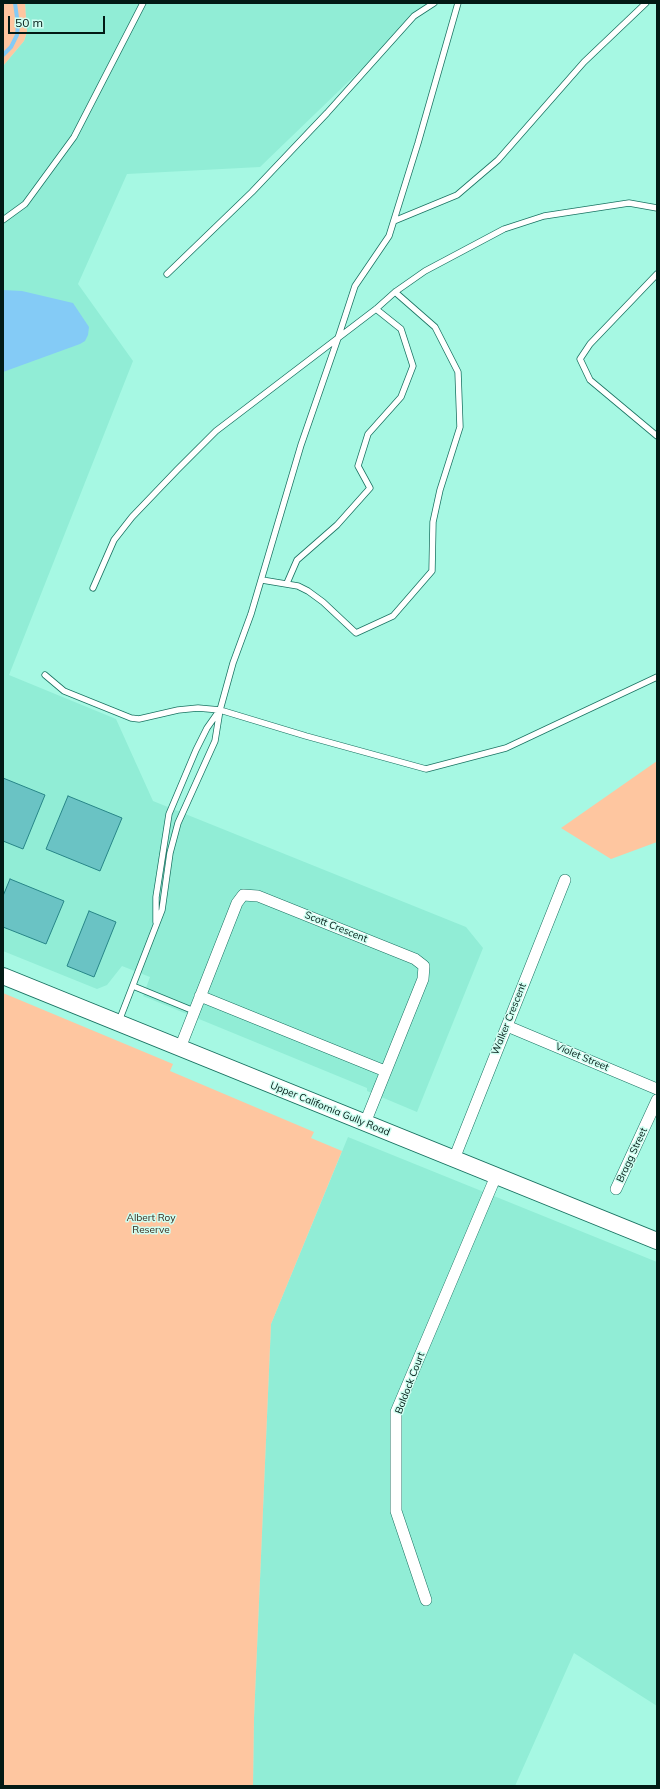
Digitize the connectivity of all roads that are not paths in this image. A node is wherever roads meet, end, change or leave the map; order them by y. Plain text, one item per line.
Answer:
1 (143, 3) edge
2 (434, 3) edge
3 (458, 3) edge
4 (646, 3) edge
5 (657, 208) edge
6 (3, 220) edge
7 (394, 221) junction
8 (167, 274) dead end
9 (657, 274) edge
10 (395, 292) junction
11 (376, 309) junction
12 (338, 338) junction
13 (657, 436) edge
14 (262, 580) junction
15 (287, 583) junction
16 (93, 588) dead end
17 (45, 675) dead end
18 (657, 677) edge
19 (220, 710) junction
20 (565, 880) dead end
21 (155, 926) junction
22 (3, 976) edge
23 (133, 986) junction
24 (200, 996) junction
25 (194, 1011) junction
26 (118, 1023) junction
27 (506, 1026) junction
28 (180, 1048) junction
29 (386, 1071) junction
30 (657, 1089) edge
31 (657, 1100) edge
32 (365, 1123) junction
33 (454, 1159) junction
34 (496, 1176) junction
35 (616, 1189) dead end
36 (657, 1241) edge
37 (426, 1600) dead end

1 - 6 lane
2 - 8 lane
3 - 7 lane
4 - 7 lane
5 - 10 lane
7 - 12 lane
9 - 13 lane
10 - 11 lane
10 - 15 lane
11 - 12 lane
11 - 15 lane
12 - 14 lane
12 - 16 lane
14 - 15 lane
14 - 19 lane
17 - 19 lane
18 - 19 lane
19 - 21 lane
19 - 21 lane
20 - 27 street, Walker Crescent
21 - 23 lane
22 - 26 street, Upper California Gully Road
23 - 25 lane
23 - 26 lane
24 - 25 street, Scott Crescent
24 - 29 street
24 - 29 street, Scott Crescent
25 - 28 street, Scott Crescent
26 - 28 street, Upper California Gully Road
27 - 30 street, Violet Street
27 - 33 street, Walker Crescent
28 - 32 street, Upper California Gully Road
29 - 32 street, Scott Crescent
31 - 35 street, Bragg Street
32 - 33 street, Upper California Gully Road
33 - 34 street, Upper California Gully Road
34 - 36 street, Upper California Gully Road
34 - 37 street, Baldock Court

